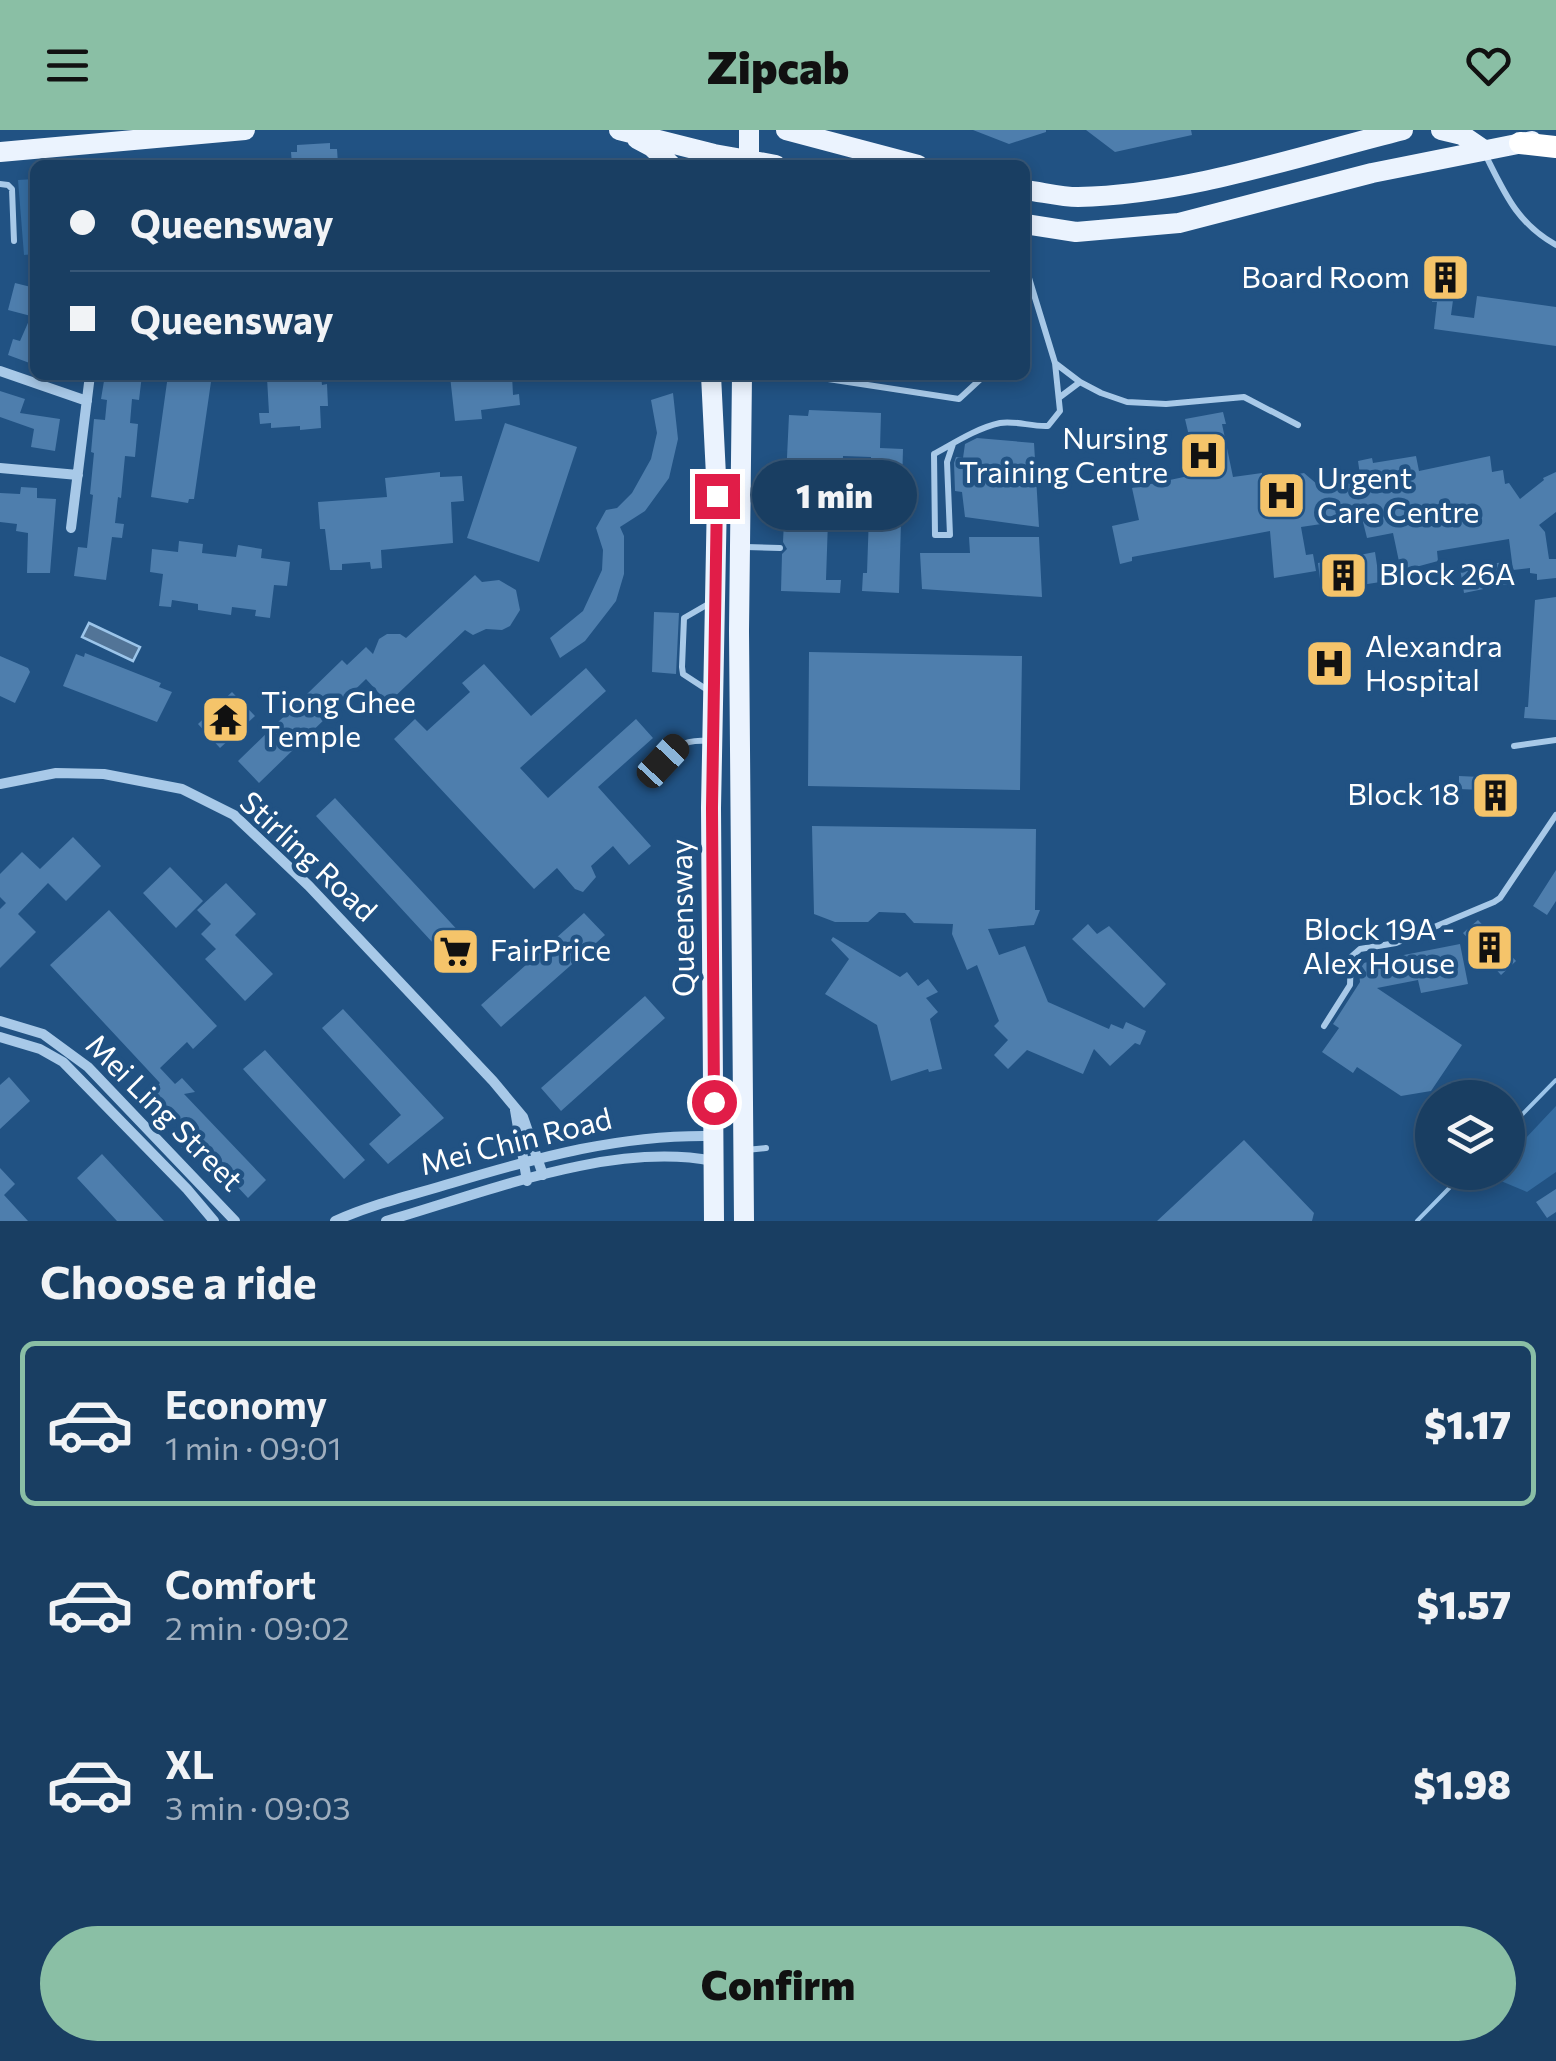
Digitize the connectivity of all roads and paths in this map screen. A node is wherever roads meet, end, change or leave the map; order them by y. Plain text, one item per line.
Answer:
1 (245, 130) edge
2 (618, 130) edge
3 (714, 130) edge
4 (749, 130) edge
5 (786, 130) edge
6 (1403, 130) edge
7 (1441, 130) edge
8 (826, 136) edge
9 (1556, 136) edge
10 (1520, 143) junction
11 (1556, 147) edge
12 (1484, 150) junction
13 (0, 152) edge
14 (714, 159) edge
15 (666, 160) edge
16 (749, 160) edge
17 (902, 160) edge
18 (0, 184) edge
19 (1030, 191) edge
20 (1030, 225) edge
21 (14, 241) dead end
22 (1556, 245) edge
23 (1030, 282) edge
24 (1054, 363) junction
25 (0, 371) edge
26 (89, 380) edge
27 (712, 380) edge
28 (741, 380) edge
29 (836, 380) edge
30 (979, 380) edge
31 (1080, 382) junction
32 (1060, 397) junction
33 (87, 400) junction
34 (1298, 425) dead end
35 (953, 444) junction
36 (0, 468) edge
37 (78, 475) junction
38 (729, 477) junction
39 (71, 528) dead end
40 (740, 547) junction
41 (780, 548) dead end
42 (716, 600) junction
43 (714, 694) junction
44 (1556, 740) edge
45 (714, 742) junction
46 (1514, 746) dead end
47 (648, 776) dead end
48 (0, 784) edge
49 (1556, 815) edge
50 (0, 1021) edge
51 (1324, 1026) dead end
52 (744, 1035) junction
53 (714, 1037) junction
54 (0, 1038) edge
55 (744, 1066) junction
56 (714, 1068) junction
57 (514, 1110) junction
58 (714, 1136) junction
59 (552, 1154) junction
60 (538, 1158) junction
61 (714, 1161) junction
62 (522, 1162) junction
63 (556, 1172) junction
64 (543, 1176) junction
65 (527, 1181) junction
66 (743, 1218) edge
67 (214, 1221) edge
68 (235, 1221) edge
69 (335, 1221) edge
70 (386, 1221) edge
71 (714, 1221) edge

1 - 13 main road
2 - 14 main road
2 - 15 main road
3 - 14 main road
4 - 16 main road
5 - 8 main road
6 - 19 main road
7 - 12 main road
8 - 17 main road
9 - 10 main road
10 - 11 highway
10 - 12 main road
12 - 20 main road
12 - 22 lane
18 - 21 lane
23 - 24 lane
24 - 31 lane
24 - 32 lane
25 - 33 street
26 - 33 street
27 - 38 main road, Queensway
28 - 38 main road, Queensway
29 - 30 lane
31 - 32 lane
31 - 34 lane
32 - 35 lane
33 - 37 street
35 - 35 lane
36 - 37 street
37 - 39 street
38 - 40 main road, Queensway
38 - 42 main road, Queensway
40 - 41 lane
40 - 52 main road, Queensway
42 - 43 main road, Queensway
42 - 43 lane
43 - 45 main road, Queensway
44 - 46 lane
45 - 47 lane
45 - 53 main road, Queensway
48 - 57 street, Stirling Road
49 - 51 lane
50 - 68 street, Mei Ling Street
52 - 53 main road
52 - 55 main road, Queensway
53 - 56 main road, Queensway
54 - 67 street, Mei Ling Street
55 - 56 main road
55 - 66 main road, Queensway
56 - 58 main road, Queensway
57 - 60 street, Stirling Road
57 - 62 street, Stirling Road
58 - 59 street, Mei Chin Road
58 - 61 main road, Queensway
59 - 60 street, Mei Chin Road
59 - 63 lane
60 - 62 street, Mei Chin Road
60 - 64 street, Stirling Road
61 - 63 street, Mei Chin Road
61 - 71 main road, Queensway
62 - 65 street, Stirling Road
62 - 69 street, Mei Chin Road
63 - 64 street, Mei Chin Road
64 - 65 street, Mei Chin Road
65 - 70 street, Mei Chin Road

